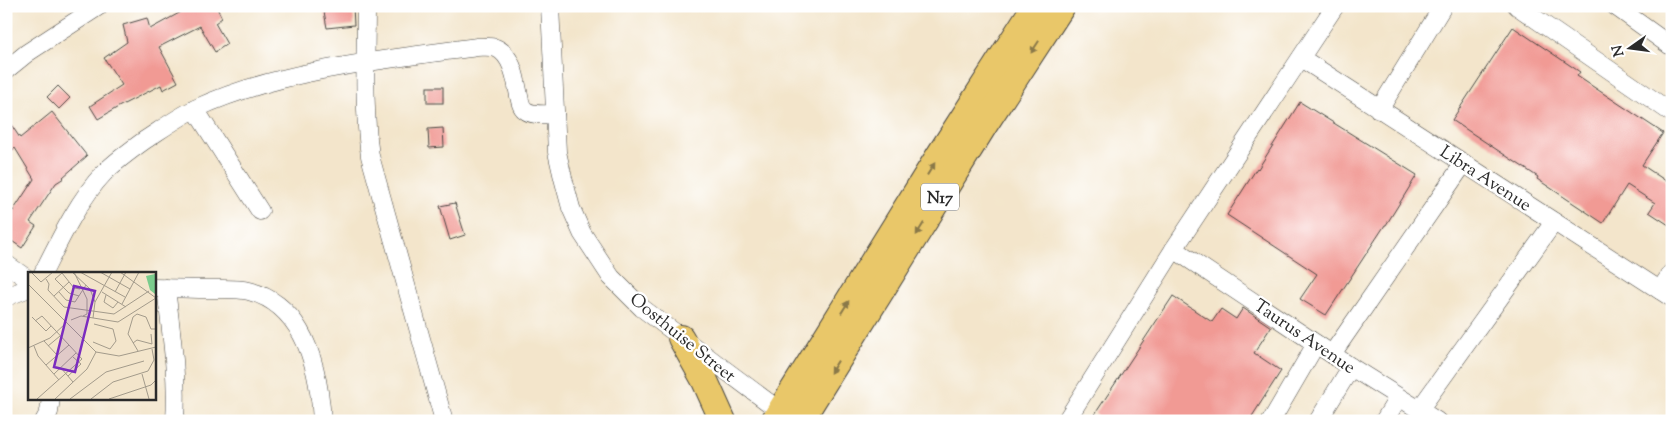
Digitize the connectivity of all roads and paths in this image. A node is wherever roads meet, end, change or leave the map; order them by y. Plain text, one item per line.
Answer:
1 (99, 6) edge
2 (366, 6) edge
3 (550, 6) edge
4 (1035, 6) edge
5 (1062, 6) edge
6 (1335, 6) edge
7 (1443, 6) edge
8 (1517, 6) edge
9 (1615, 6) edge
10 (1672, 47) edge
11 (1301, 58) junction
12 (366, 62) junction
13 (6, 70) edge
14 (196, 109) junction
15 (1379, 110) junction
16 (1672, 113) edge
17 (555, 114) junction
18 (1464, 163) junction
19 (260, 211) dead end
20 (1554, 222) junction
21 (1174, 249) junction
22 (6, 264) edge
23 (44, 272) edge
24 (1672, 272) edge
25 (28, 279) edge
26 (28, 288) edge
27 (160, 288) edge
28 (1666, 294) edge
29 (6, 297) edge
30 (681, 338) junction
31 (1316, 344) junction
32 (1332, 354) junction
33 (1351, 367) junction
34 (1398, 398) junction
35 (51, 400) edge
36 (1429, 417) edge
37 (779, 418) edge
38 (44, 421) edge
39 (175, 421) edge
40 (322, 421) edge
41 (444, 421) edge
42 (723, 421) edge
43 (747, 421) edge
44 (1066, 421) edge
45 (1271, 421) edge
46 (1318, 421) edge
47 (1384, 421) edge

1 - 13 street
2 - 12 street
3 - 17 street, Oosthuise Street
37 -> 4 highway, N17
5 -> 37 highway, N17
6 - 11 street
7 - 15 street
8 - 16 street
9 - 10 street
11 - 15 street, Libra Avenue
11 - 21 street
12 - 14 street
12 - 17 street
12 - 41 street
14 - 19 street
14 - 23 street
15 - 18 street, Libra Avenue
17 - 30 street, Oosthuise Street
18 - 20 street, Libra Avenue
18 - 32 street
20 - 28 street, Libra Avenue
20 - 36 street
21 - 31 street, Taurus Avenue
21 - 44 street
22 - 25 street
24 - 28 street
26 - 29 street
27 - 39 street
27 - 40 street
30 - 37 street, Oosthuise Street
30 - 42 highway
31 - 32 street, Taurus Avenue
31 - 45 street
32 - 33 street, Taurus Avenue
33 - 34 street, Taurus Avenue
33 - 46 street
34 - 36 street, Taurus Avenue
34 - 47 street
35 - 38 street
37 - 43 path

